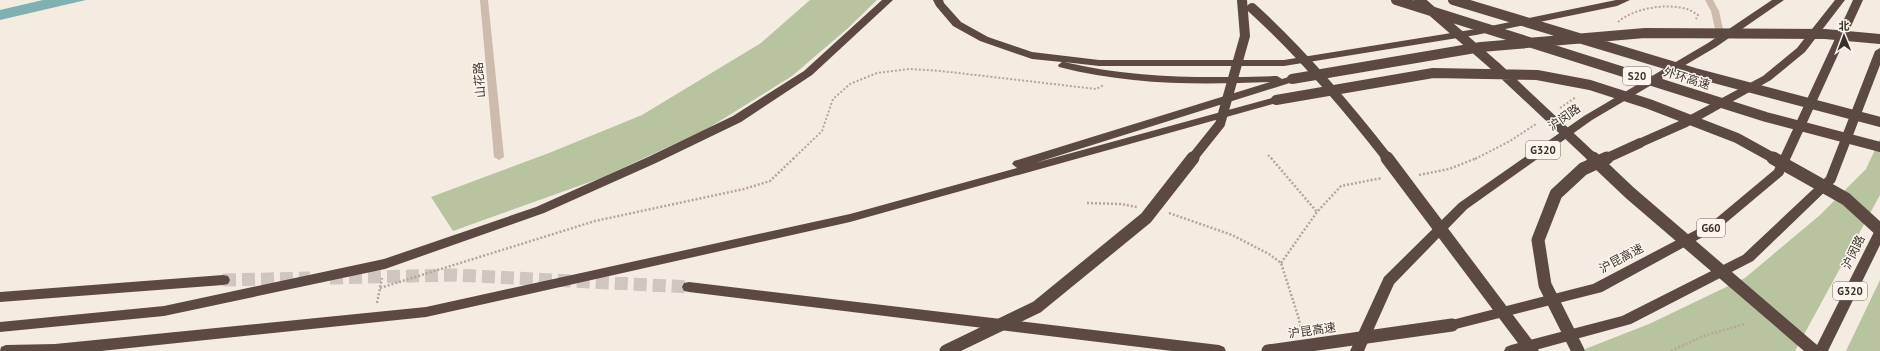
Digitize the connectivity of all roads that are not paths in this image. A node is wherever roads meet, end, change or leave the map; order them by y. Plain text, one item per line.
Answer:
1 (484, 0) edge
2 (888, 0) edge
3 (938, 0) edge
4 (1396, 0) edge
5 (1419, 0) edge
6 (1453, 0) edge
7 (1625, 0) edge
8 (1709, 0) edge
9 (1779, 0) edge
10 (1858, 0) edge
11 (1839, 1) edge
12 (1244, 2) edge
13 (1721, 38) junction
14 (1880, 39) edge
15 (1880, 51) edge
16 (1029, 55) junction
17 (1292, 79) junction
18 (1880, 122) edge
19 (1880, 147) edge
20 (499, 157) dead end
21 (850, 218) junction
22 (1880, 231) edge
23 (223, 280) tunnel mouth
24 (689, 287) tunnel mouth
25 (0, 297) edge
26 (0, 327) edge
27 (6, 351) edge
28 (946, 351) edge
29 (1219, 351) edge
30 (1268, 351) edge
31 (1356, 351) edge
32 (1511, 351) edge
33 (1532, 351) edge
34 (1578, 351) edge
35 (1814, 351) edge
36 (1821, 351) edge

1 - 20 street, 山花路
2 - 26 highway
3 - 16 highway
4 - 19 highway, 外环高速 / S20, bridge
5 - 35 highway, bridge
6 - 18 highway, 外环高速 / S20, bridge
7 - 16 highway
8 - 13 street
9 - 13 highway, 沪闵路 / G320
10 - 30 highway, 沪昆高速 / G60, bridge
11 - 34 highway, bridge
12 - 28 highway, bridge
12 - 33 highway, bridge
13 - 31 highway, 沪闵路 / G320
14 - 17 highway, bridge
15 - 32 highway
16 - 17 highway
17 - 21 highway
21 - 22 highway, bridge
21 - 27 highway
22 - 36 highway, 沪闵路 / G320
23 - 25 highway
24 - 29 highway

